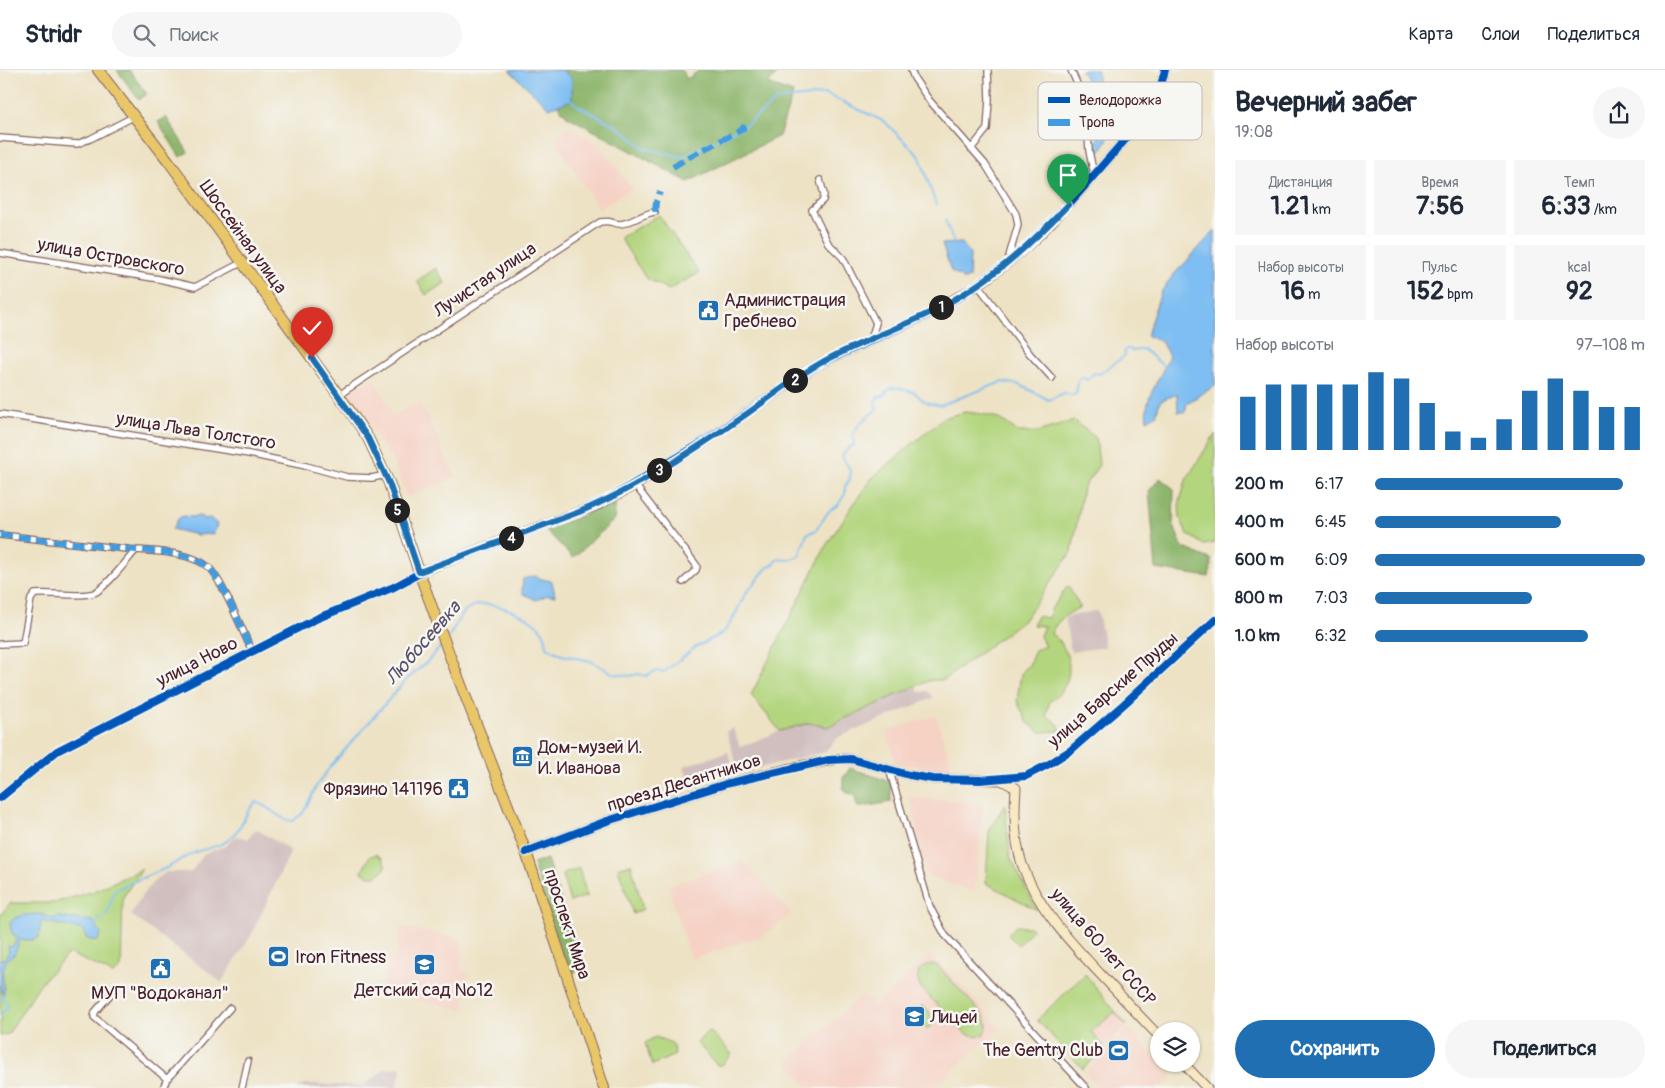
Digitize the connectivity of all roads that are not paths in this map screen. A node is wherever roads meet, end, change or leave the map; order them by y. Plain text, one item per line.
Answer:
1 (98, 70) edge
2 (911, 70) edge
3 (988, 70) edge
4 (1072, 70) edge
5 (1077, 82) edge
6 (135, 116) junction
7 (0, 138) edge
8 (1088, 140) edge
9 (1125, 140) edge
10 (972, 149) junction
11 (1094, 175) junction
12 (820, 180) dead end
13 (655, 212) dead end
14 (1014, 238) junction
15 (1024, 250) junction
16 (0, 254) edge
17 (241, 263) junction
18 (1006, 264) junction
19 (978, 285) junction
20 (871, 340) junction
21 (1052, 378) dead end
22 (339, 396) junction
23 (0, 414) edge
24 (385, 475) junction
25 (635, 485) junction
26 (0, 535) edge
27 (136, 550) junction
28 (419, 572) junction
29 (683, 582) dead end
30 (436, 619) joint
31 (1215, 620) edge
32 (0, 644) edge
33 (252, 651) junction
34 (889, 769) junction
35 (1026, 776) junction
36 (1001, 780) junction
37 (1016, 788) junction
38 (0, 798) edge
39 (526, 852) junction
40 (116, 988) dead end
41 (230, 1008) dead end
42 (1150, 1026) edge
43 (248, 1061) dead end
44 (1192, 1072) edge
45 (167, 1079) junction
46 (163, 1088) edge
47 (242, 1088) edge
48 (604, 1088) edge
49 (1086, 1088) edge
50 (1207, 1088) edge

1 - 6 main road, Шоссейная улица
2 - 10 street
3 - 10 street
4 - 5 street
6 - 7 street
6 - 17 main road, Шоссейная улица
8 - 11 street
9 - 11 street
10 - 14 street
11 - 15 street
12 - 20 street
13 - 22 street, Лучистая улица
14 - 15 street
14 - 18 street
15 - 18 street
16 - 17 street, улица Островского
17 - 22 main road, Шоссейная улица
18 - 19 street
19 - 20 street
19 - 21 street
20 - 25 street
22 - 24 main road, Шоссейная улица
23 - 24 street, улица Льва Толстого
24 - 28 main road, Шоссейная улица
25 - 28 street
25 - 29 street
26 - 27 street
27 - 32 street
27 - 33 street
28 - 30 main road, Шоссейная улица
28 - 33 street, улица Ново
30 - 39 main road, проспект Мира
31 - 35 street, улица Барские Пруды
33 - 38 street, улица Ново
34 - 36 street, проезд Десантников
34 - 39 street, проезд Десантников
34 - 49 street
35 - 36 street
35 - 37 street
36 - 37 street
37 - 42 street, улица 60 лет СССР
39 - 48 main road, проспект Мира
40 - 45 street
41 - 45 street
43 - 47 street
44 - 50 street
45 - 46 street

